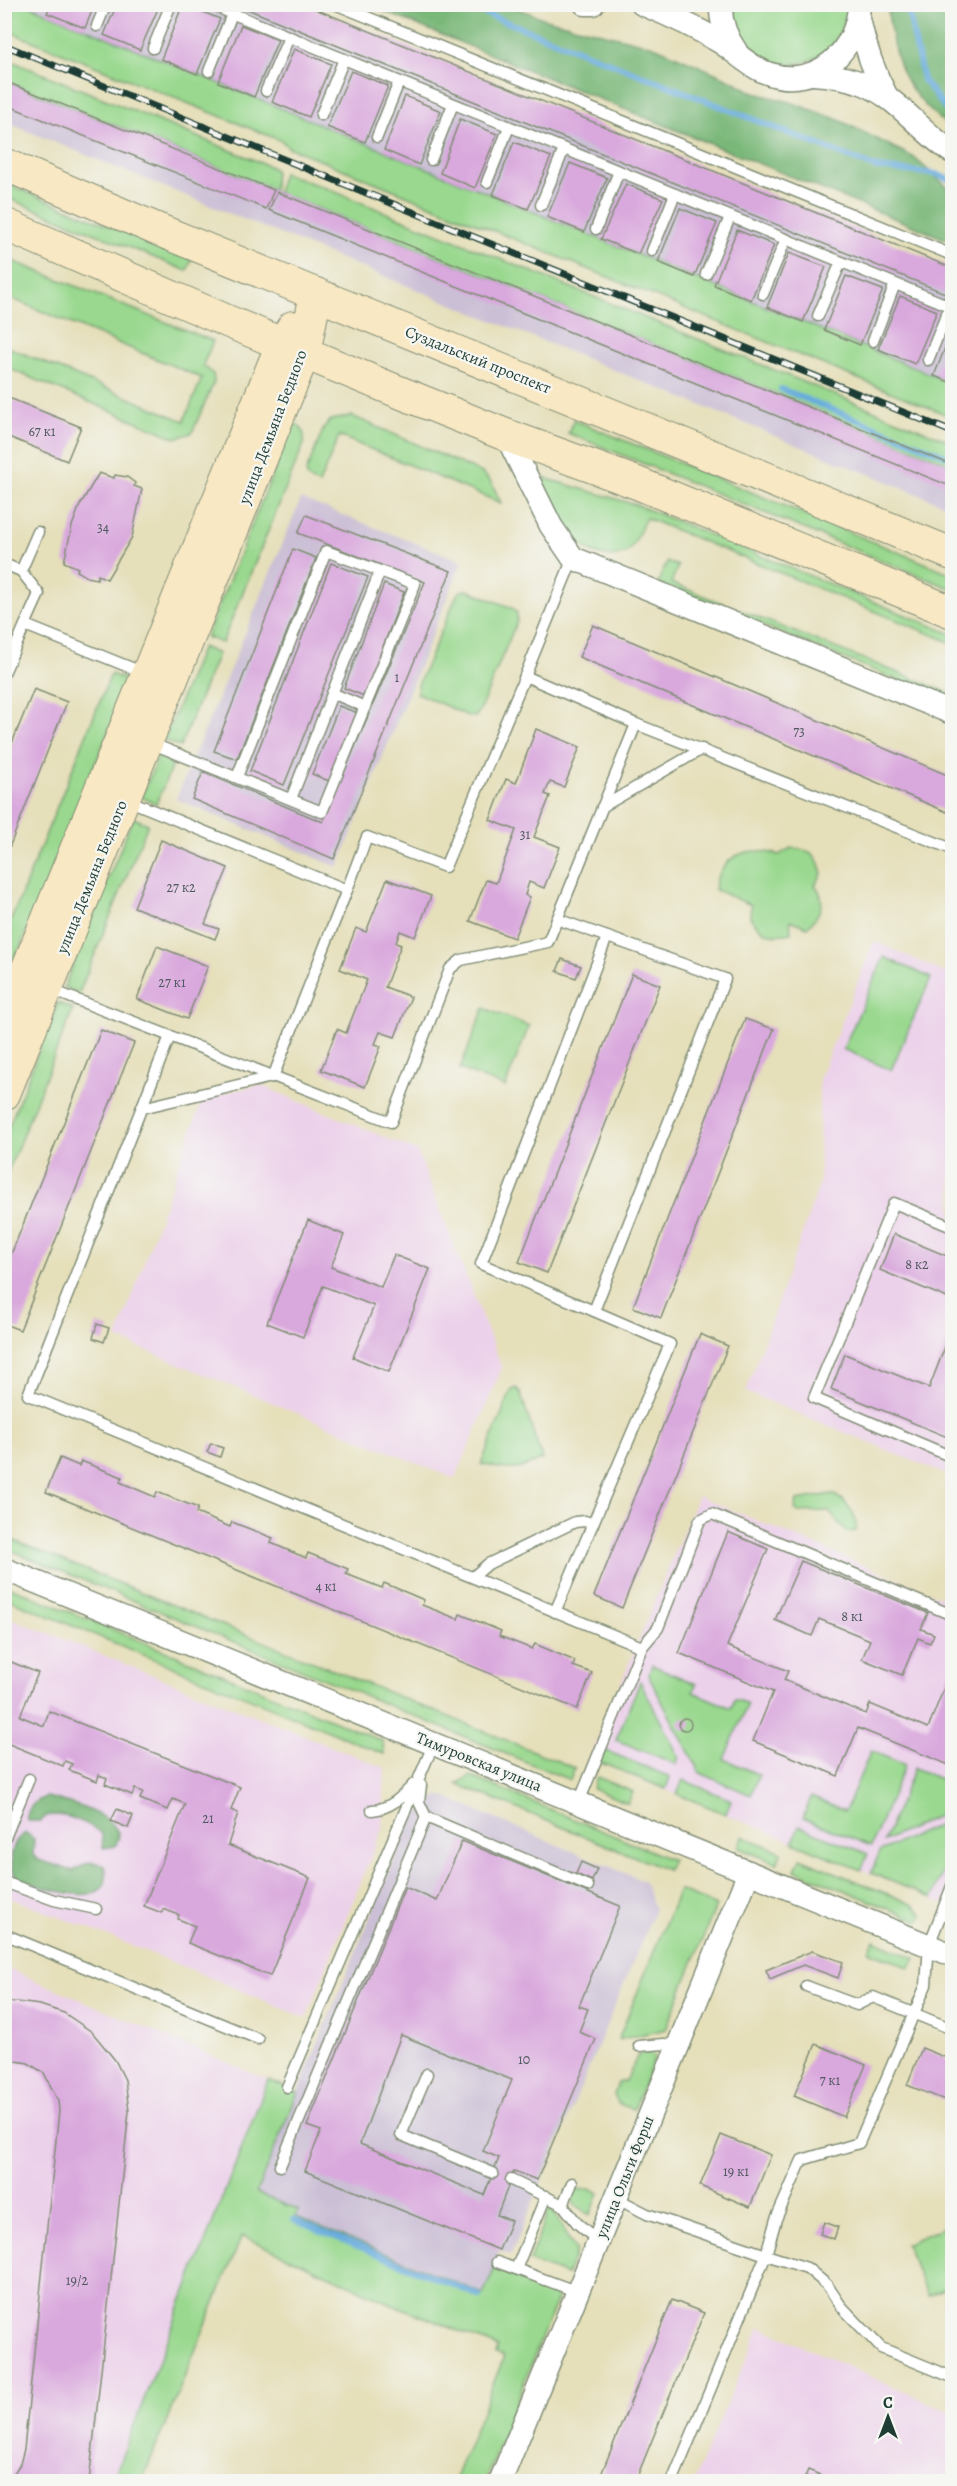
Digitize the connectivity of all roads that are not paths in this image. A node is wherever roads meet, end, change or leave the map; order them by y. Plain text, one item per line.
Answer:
1 (105, 4) edge
2 (171, 4) edge
3 (209, 4) edge
4 (335, 4) edge
5 (585, 4) edge
6 (593, 4) edge
7 (642, 4) edge
8 (721, 4) edge
9 (859, 11) edge
10 (232, 14) junction
11 (97, 26) dead end
12 (289, 37) junction
13 (153, 48) dead end
14 (736, 52) junction
15 (344, 59) junction
16 (209, 70) dead end
17 (813, 74) junction
18 (399, 82) junction
19 (266, 92) dead end
20 (887, 97) junction
21 (453, 104) junction
22 (321, 115) dead end
23 (509, 127) junction
24 (376, 137) dead end
25 (564, 149) junction
26 (952, 152) edge
27 (431, 160) dead end
28 (4, 164) edge
29 (619, 171) junction
30 (487, 182) dead end
31 (675, 194) junction
32 (541, 205) dead end
33 (730, 217) junction
34 (4, 224) edge
35 (596, 229) dead end
36 (786, 239) junction
37 (652, 250) dead end
38 (952, 255) edge
39 (841, 262) junction
40 (706, 274) dead end
41 (895, 284) junction
42 (316, 294) junction
43 (763, 294) dead end
44 (951, 307) edge
45 (818, 316) dead end
46 (873, 341) dead end
47 (293, 348) junction
48 (928, 360) dead end
49 (506, 435) junction
50 (38, 532) dead end
51 (952, 554) edge
52 (573, 558) junction
53 (4, 564) edge
54 (21, 570) junction
55 (380, 571) junction
56 (952, 612) edge
57 (26, 626) junction
58 (4, 673) edge
59 (525, 676) junction
60 (159, 679) junction
61 (332, 693) junction
62 (365, 707) junction
63 (952, 713) edge
64 (636, 724) junction
65 (136, 737) junction
66 (702, 749) junction
67 (237, 777) junction
68 (112, 794) junction
69 (291, 799) junction
70 (601, 808) junction
71 (952, 849) edge
72 (347, 890) junction
73 (557, 920) junction
74 (607, 937) junction
75 (35, 984) junction
76 (4, 1026) edge
77 (171, 1036) junction
78 (273, 1077) junction
79 (4, 1094) edge
80 (142, 1108) junction
81 (952, 1227) edge
82 (594, 1311) junction
83 (952, 1457) edge
84 (593, 1524) junction
85 (4, 1569) edge
86 (473, 1577) junction
87 (555, 1612) junction
88 (952, 1615) edge
89 (642, 1647) junction
90 (434, 1743) junction
91 (422, 1775) junction
92 (29, 1779) dead end
93 (579, 1802) junction
94 (372, 1810) dead end
95 (426, 1817) junction
96 (4, 1840) edge
97 (749, 1872) junction
98 (4, 1882) edge
99 (588, 1886) dead end
100 (952, 1886) edge
101 (96, 1909) dead end
102 (4, 1934) edge
103 (929, 1945) junction
104 (952, 1955) edge
105 (806, 1986) dead end
106 (913, 2014) junction
107 (952, 2029) edge
108 (258, 2039) dead end
109 (639, 2046) dead end
110 (678, 2047) junction
111 (427, 2073) dead end
112 (287, 2087) dead end
113 (280, 2166) dead end
114 (493, 2173) dead end
115 (511, 2180) dead end
116 (572, 2183) dead end
117 (546, 2196) junction
118 (616, 2198) junction
119 (563, 2205) junction
120 (598, 2241) junction
121 (766, 2254) junction
122 (497, 2262) dead end
123 (516, 2269) junction
124 (578, 2292) junction
125 (952, 2377) edge
126 (500, 2481) edge
127 (672, 2481) edge

1 - 11 lane
2 - 13 lane
3 - 10 lane
4 - 38 lane
5 - 6 street
7 - 14 street
8 - 14 street
9 - 17 street
9 - 20 street
10 - 12 lane
10 - 16 lane
12 - 15 lane
12 - 19 lane
14 - 17 street
15 - 18 lane
15 - 22 lane
17 - 20 street
18 - 21 lane
18 - 24 lane
20 - 26 street
21 - 23 lane
21 - 27 lane
23 - 25 lane
23 - 30 lane
25 - 29 lane
25 - 32 lane
28 - 42 main road, Суздальский проспект
29 - 31 lane
29 - 35 lane
31 - 33 lane
31 - 37 lane
33 - 36 lane
33 - 40 lane
34 - 47 main road
36 - 39 lane
36 - 43 lane
39 - 41 lane
39 - 45 lane
41 - 44 lane
41 - 46 lane
42 - 47 main road, улица Демьяна Бедного
42 - 51 main road, Суздальский проспект
44 - 48 lane
47 - 49 main road
47 - 60 main road, улица Демьяна Бедного
49 - 52 street
49 - 56 main road
50 - 54 lane
52 - 59 lane
52 - 63 street
53 - 54 lane
54 - 57 lane
55 - 61 lane
55 - 62 lane
55 - 67 lane
57 - 58 lane
57 - 60 lane
59 - 64 lane
59 - 72 lane
60 - 65 main road, улица Демьяна Бедного
61 - 62 lane
61 - 69 lane
62 - 69 lane
64 - 66 lane
64 - 70 lane
65 - 67 lane
65 - 68 main road, улица Демьяна Бедного
66 - 70 lane
66 - 71 lane
67 - 69 lane
68 - 72 lane
68 - 75 main road, улица Демьяна Бедного
70 - 73 lane
72 - 78 lane
73 - 74 lane
73 - 78 lane
74 - 82 lane
74 - 82 lane
75 - 76 main road, улица Демьяна Бедного
75 - 77 lane
75 - 79 main road, улица Демьяна Бедного
77 - 78 lane
77 - 80 lane
78 - 80 lane
80 - 86 lane
81 - 83 lane
82 - 84 lane
84 - 86 lane
84 - 87 lane
85 - 90 street, Тимуровская улица
86 - 87 lane
87 - 89 lane
88 - 89 lane
89 - 93 lane
90 - 91 lane
90 - 93 street, Тимуровская улица
91 - 94 lane
91 - 95 lane
91 - 112 lane
92 - 96 lane
93 - 97 street, Тимуровская улица
95 - 99 lane
95 - 113 lane
97 - 103 street, Тимуровская улица
97 - 110 street, улица Ольги Форш
98 - 101 lane
100 - 103 lane
102 - 108 lane
103 - 104 street, Тимуровская улица
103 - 106 lane
105 - 106 lane
106 - 107 lane
106 - 121 lane
109 - 110 lane
110 - 118 street, улица Ольги Форш
111 - 114 lane
115 - 117 lane
116 - 119 lane
117 - 119 lane
117 - 123 lane
118 - 120 street, улица Ольги Форш
118 - 121 lane
119 - 120 lane
120 - 124 street, улица Ольги Форш
121 - 125 lane
121 - 127 lane
122 - 123 lane
123 - 124 lane
124 - 126 street, улица Ольги Форш

